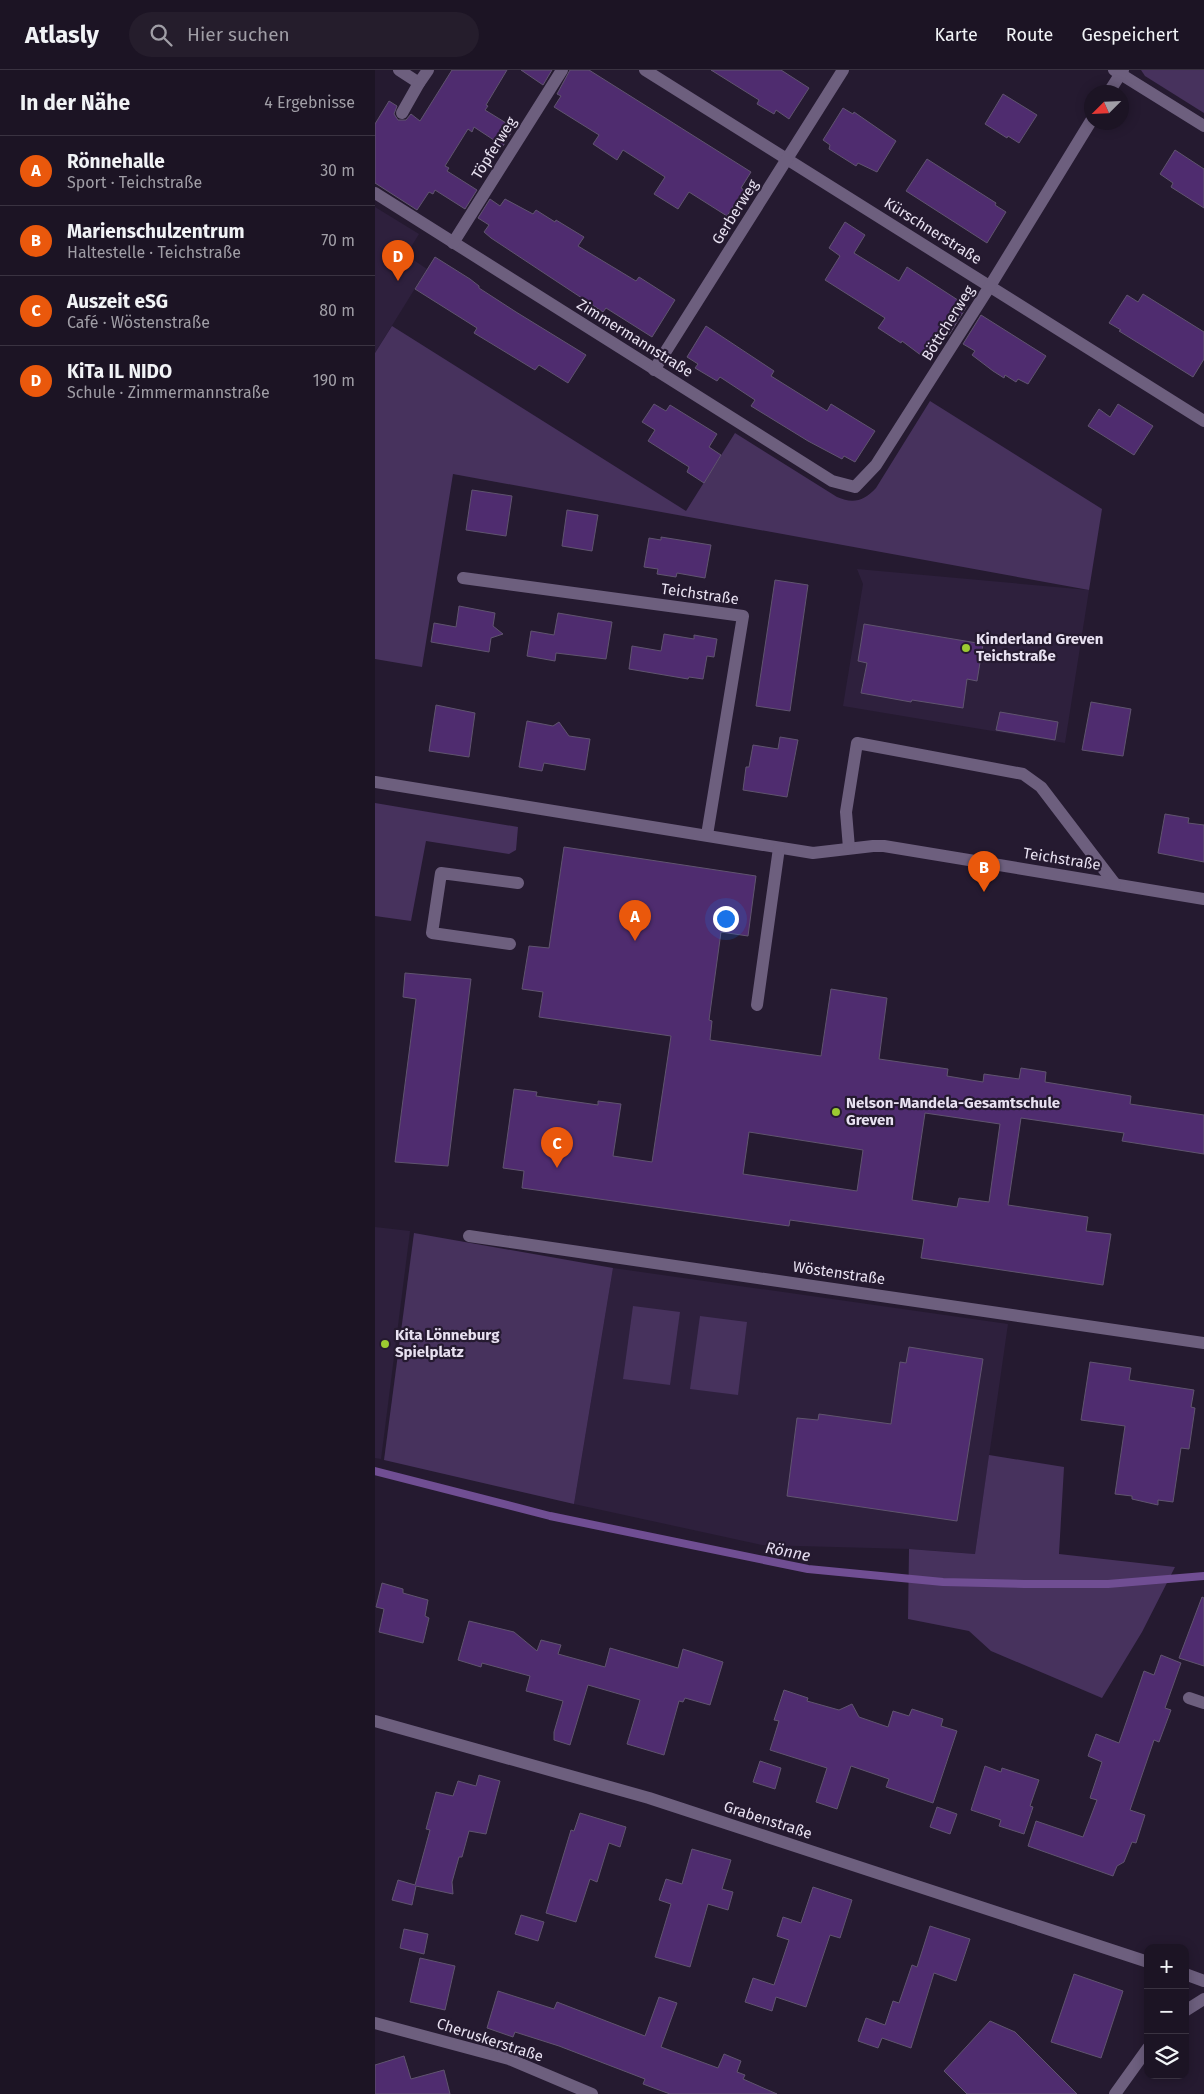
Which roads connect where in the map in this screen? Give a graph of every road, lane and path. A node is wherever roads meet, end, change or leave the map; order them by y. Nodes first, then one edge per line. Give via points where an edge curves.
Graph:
1 (399, 70) edge
2 (428, 70) edge
3 (562, 70) edge
4 (645, 70) edge
5 (843, 70) edge
6 (1119, 71) edge
7 (419, 83) junction
8 (1112, 85) edge
9 (402, 113) dead end
10 (1204, 126) edge
11 (1085, 130) edge
12 (787, 160) junction
13 (375, 193) edge
14 (453, 243) junction
15 (990, 286) junction
16 (654, 370) junction
17 (1204, 420) edge
18 (877, 465) joint
19 (463, 578) dead end
20 (375, 782) edge
21 (707, 834) junction
22 (779, 848) junction
23 (849, 848) junction
24 (518, 883) dead end
25 (1115, 884) junction
26 (1204, 900) edge
27 (510, 944) dead end
28 (757, 1005) dead end
29 (469, 1236) dead end
30 (1204, 1343) edge
31 (1189, 1698) dead end
32 (1204, 1702) edge
33 (375, 1720) edge
34 (1144, 1961) edge
35 (1189, 1975) edge
36 (1204, 1981) edge
37 (1204, 1999) edge
38 (1189, 2008) edge
39 (375, 2023) edge
40 (1144, 2054) edge
41 (592, 2094) edge
42 (1115, 2094) edge

1 - 7 street
2 - 7 street
3 - 14 street, Töpferweg
4 - 12 street, Kürschnerstraße
5 - 12 street, Gerberweg
6 - 8 street
6 - 10 street
7 - 9 street
11 - 15 street, Böttcherweg
12 - 15 street, Kürschnerstraße
12 - 16 street, Gerberweg
13 - 14 street, Zimmermannstraße
14 - 16 street, Zimmermannstraße
15 - 17 street, Kürschnerstraße
15 - 18 street, Böttcherweg
16 - 18 street, Zimmermannstraße via 832,481 855,487
19 - 21 street, Teichstraße via 743,616
20 - 21 street, Teichstraße
21 - 22 street, Teichstraße
22 - 23 street, Teichstraße via 813,853
22 - 28 street
23 - 25 street, Teichstraße via 884,846
23 - 25 street via 846,812 857,744 1023,774 1041,787
24 - 27 street via 441,873 432,933
25 - 26 street, Teichstraße
29 - 30 street, Wöstenstraße
31 - 32 street
33 - 34 street, Grabenstraße via 649,1798
35 - 36 street
37 - 38 street
39 - 41 street, Cheruskerstraße via 509,2059
40 - 42 street

